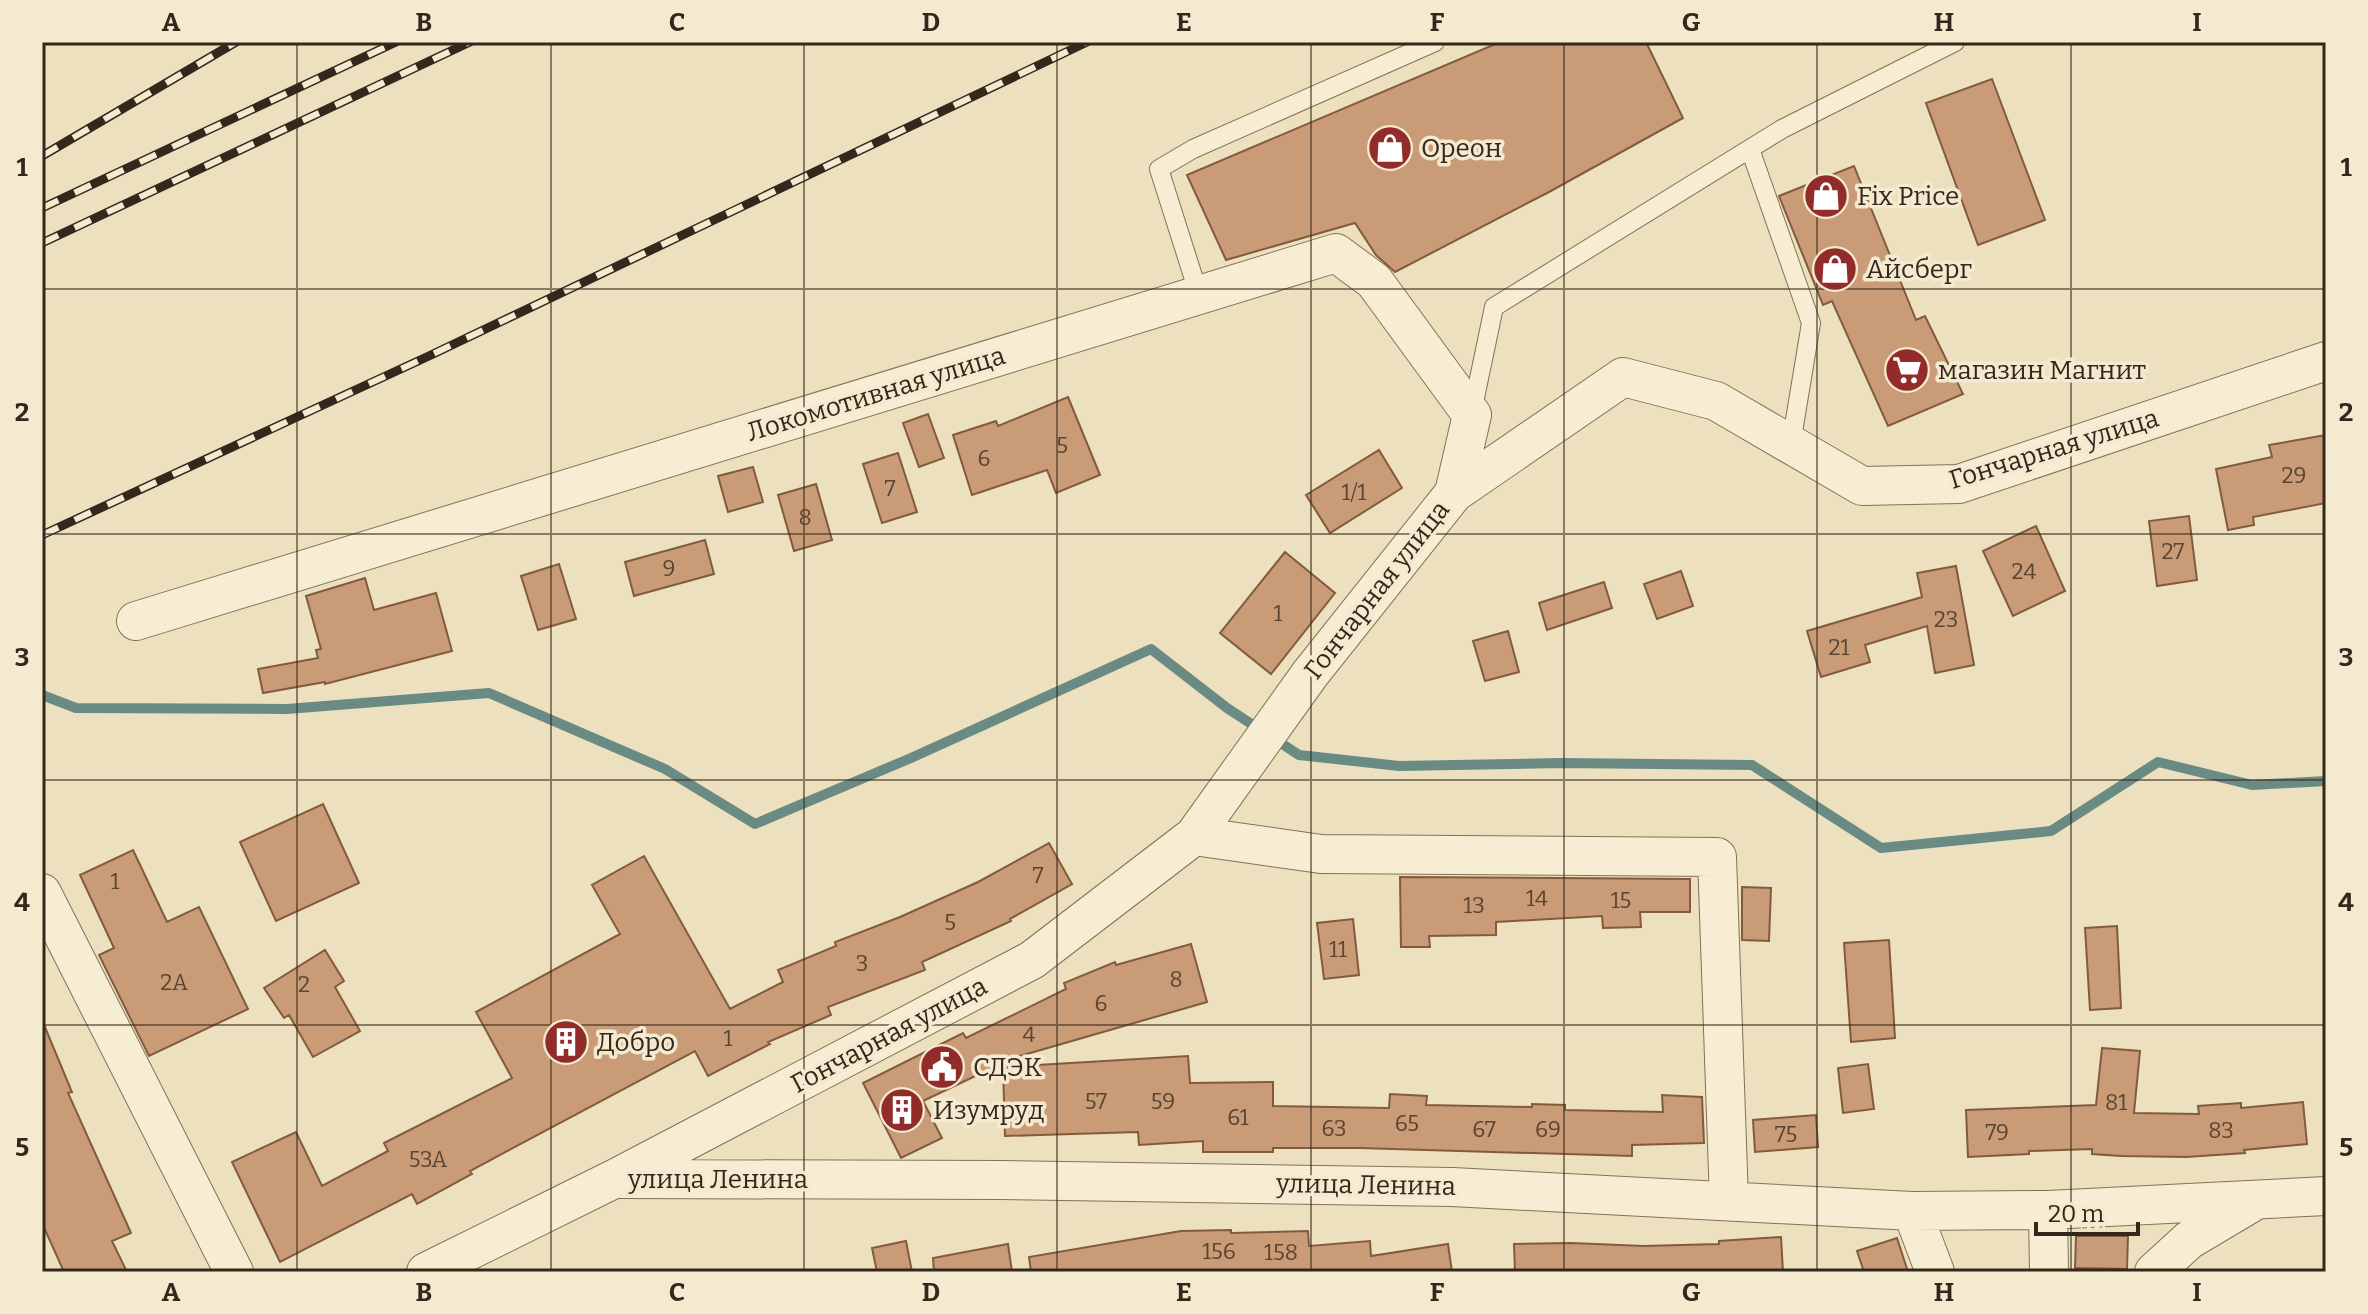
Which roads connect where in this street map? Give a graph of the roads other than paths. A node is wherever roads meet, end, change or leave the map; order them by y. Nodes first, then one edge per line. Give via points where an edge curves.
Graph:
1 (1435, 42) edge
2 (1955, 42) edge
3 (1750, 149) junction
4 (1199, 295) junction
5 (2326, 361) edge
6 (1472, 415) junction
7 (1791, 444) junction
8 (1454, 493) junction
9 (136, 621) dead end
10 (1194, 836) junction
11 (42, 893) edge
12 (614, 1179) junction
13 (2326, 1196) edge
14 (1729, 1201) junction
15 (2255, 1201) junction
16 (2048, 1210) junction
17 (1912, 1211) junction
18 (234, 1272) edge
19 (426, 1272) edge
20 (1935, 1272) edge
21 (2049, 1272) edge
22 (2154, 1272) edge

1 - 4 lane via 1159,169
2 - 3 lane
3 - 6 lane via 1494,307
3 - 7 lane via 1811,323
4 - 6 street, Локомотивная улица via 1336,253 1374,281
4 - 9 street, Локомотивная улица
5 - 7 street, Гончарная улица via 1959,484 1862,486
6 - 8 street
7 - 8 street, Гончарная улица via 1716,401 1623,377
8 - 10 street, Гончарная улица via 1310,674
10 - 12 street, Гончарная улица via 1032,960
10 - 14 street via 1321,854 1717,857
11 - 18 street
12 - 14 street, улица Ленина via 1452,1187
12 - 19 street, улица Ленина
13 - 15 street, улица Ленина
14 - 17 street, улица Ленина
15 - 16 street, улица Ленина
15 - 22 street via 2189,1240
16 - 17 street, улица Ленина
16 - 21 street
17 - 20 street

